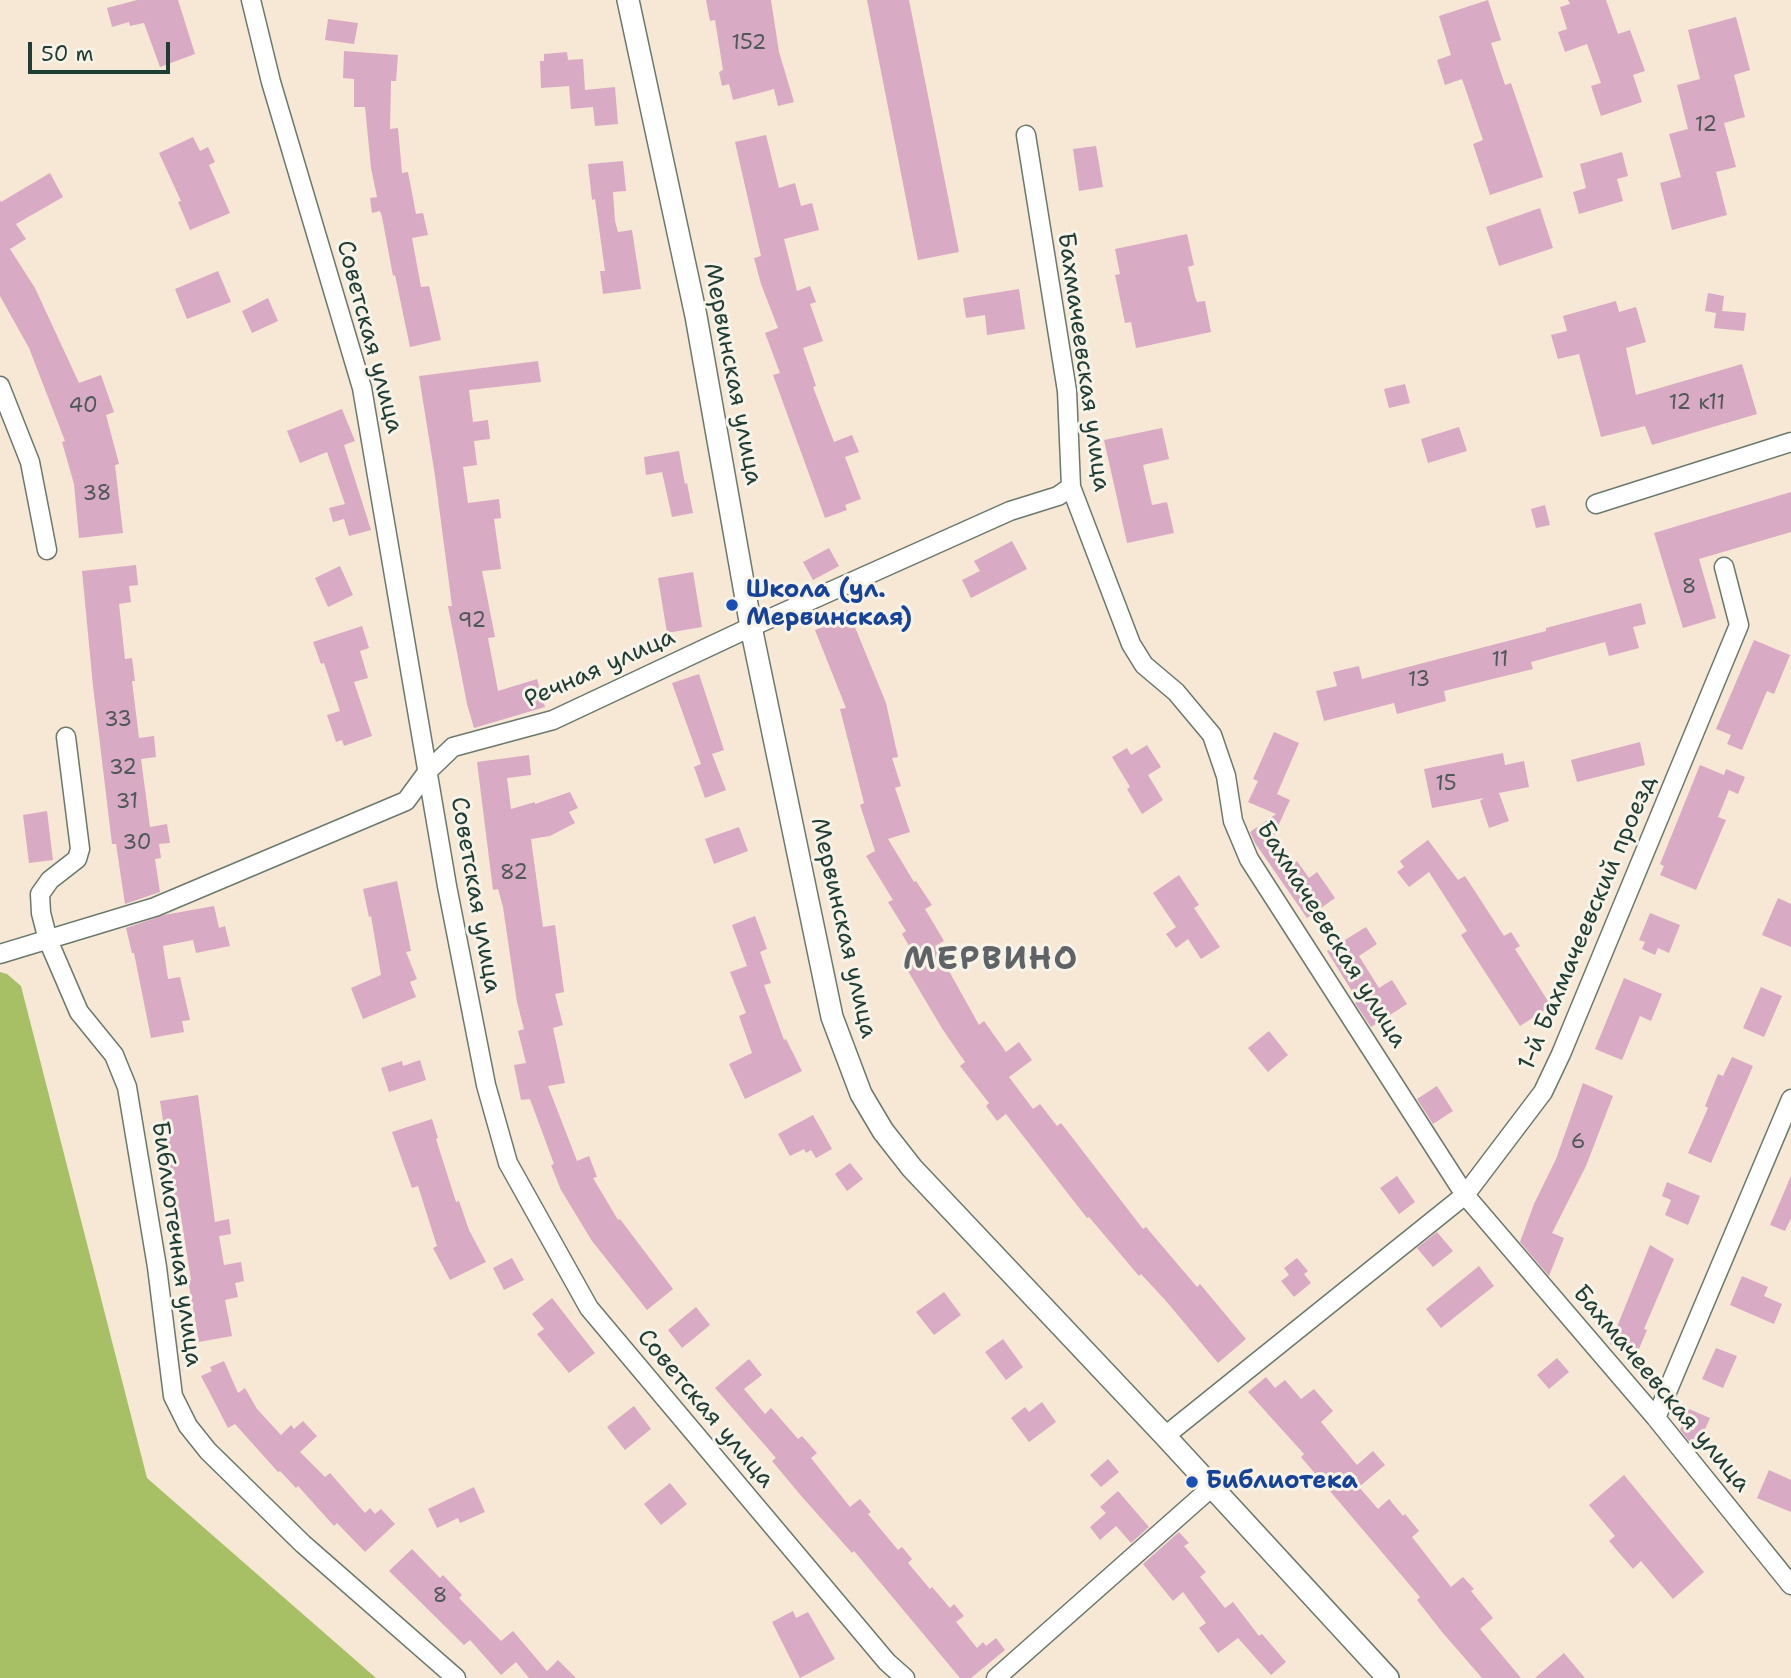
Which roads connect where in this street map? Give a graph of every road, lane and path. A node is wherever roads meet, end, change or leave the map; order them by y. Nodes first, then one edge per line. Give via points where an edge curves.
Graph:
1 (251, 0) edge
2 (628, 0) edge
3 (1026, 135) dead end
4 (0, 386) edge
5 (1791, 442) edge
6 (1071, 487) junction
7 (1596, 504) dead end
8 (47, 550) dead end
9 (1724, 567) dead end
10 (751, 627) junction
11 (66, 737) dead end
12 (428, 771) junction
13 (48, 940) junction
14 (0, 954) edge
15 (1791, 1099) edge
16 (1465, 1195) junction
17 (1656, 1418) junction
18 (1165, 1436) junction
19 (1212, 1487) junction
20 (1791, 1585) edge
21 (456, 1678) edge
22 (905, 1678) edge
23 (996, 1678) edge
24 (1388, 1678) edge

1 - 12 street, Советская улица via 362,388
2 - 10 street, Мервинская улица via 696,316
3 - 6 street, Бахмачеевская улица via 1067,391
4 - 8 street via 30,462
5 - 7 street
6 - 10 street, Речная улица
6 - 16 street, Бахмачеевская улица via 1131,644 1144,665 1176,692 1212,735 1226,776 1233,821 1250,859
9 - 16 street, 1-й Бахмачеевский проезд via 1740,625 1543,1092
10 - 12 street, Речная улица via 553,720 453,747
10 - 18 street, Мервинская улица via 832,1017 861,1094 912,1168
11 - 13 street, Библиотечная улица via 80,849 78,859 50,880 40,894
12 - 13 street, Речная улица via 405,801 155,907
12 - 22 street, Советская улица via 486,1085 508,1163 589,1308
13 - 14 street, Речная улица
13 - 21 street, Библиотечная улица via 79,1013 114,1055 127,1087 173,1396 188,1426 303,1544
15 - 17 street
16 - 17 street, Бахмачеевская улица
16 - 18 street, 1-й Бахмачеевский проезд
17 - 20 street, Бахмачеевская улица
18 - 19 street, Мервинская улица
19 - 23 street
19 - 24 street, Мервинская улица

